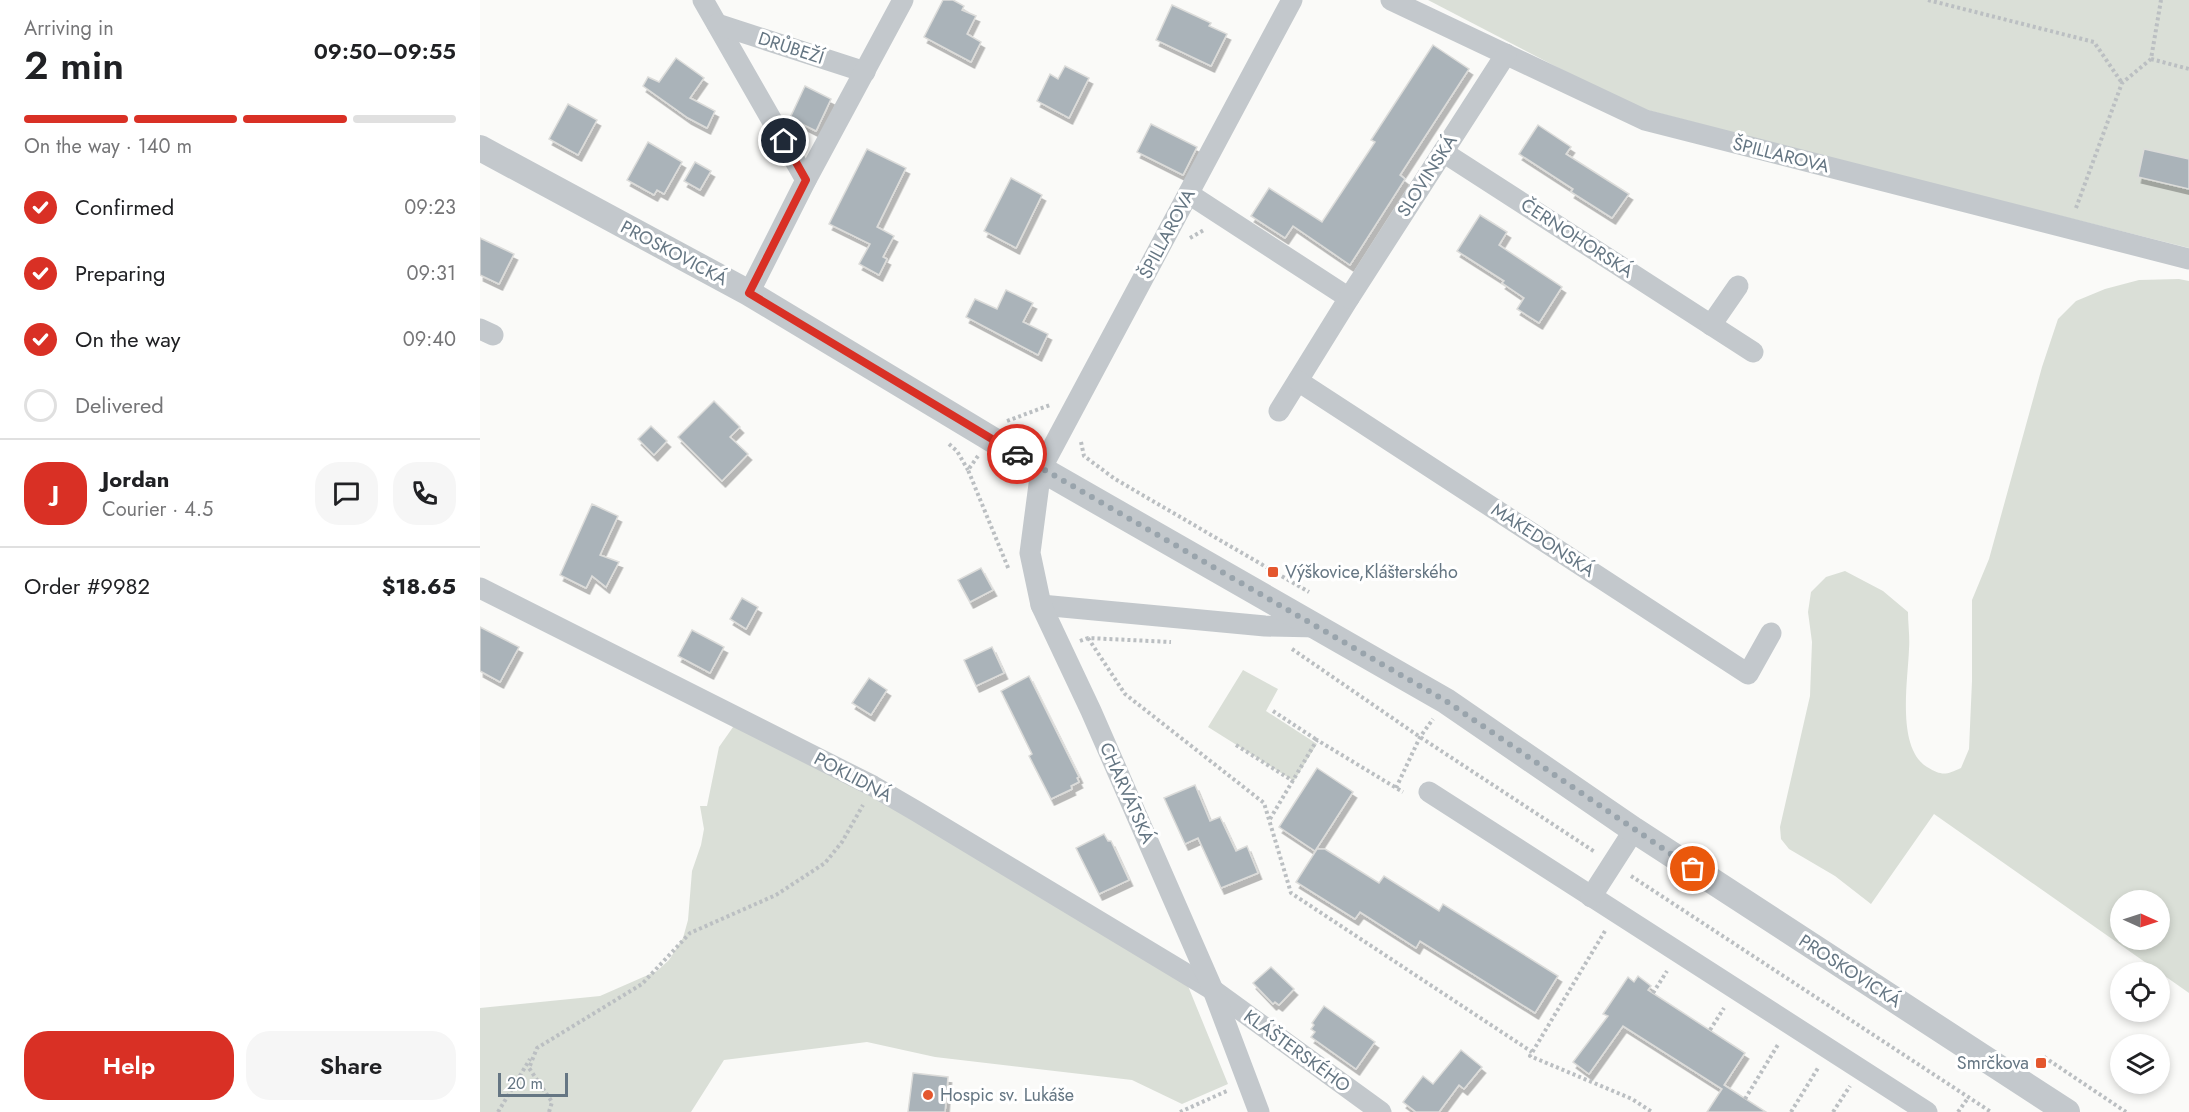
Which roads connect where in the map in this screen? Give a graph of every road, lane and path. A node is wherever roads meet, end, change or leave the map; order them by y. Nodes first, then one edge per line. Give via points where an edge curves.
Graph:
1 (703, 0) edge
2 (903, 0) edge
3 (1292, 0) edge
4 (1391, 0) edge
5 (1928, 0) edge
6 (2161, 0) edge
7 (717, 24) junction
8 (1506, 54) junction
9 (2151, 59) junction
10 (2189, 69) edge
11 (865, 72) junction
12 (2122, 83) junction
13 (480, 148) edge
14 (1443, 152) junction
15 (806, 180) junction
16 (1189, 194) junction
17 (2068, 228) junction
18 (2189, 259) edge
19 (1738, 286) dead end
20 (749, 293) junction
21 (1349, 298) junction
22 (1711, 325) junction
23 (1754, 352) dead end
24 (1298, 381) junction
25 (1077, 402) junction
26 (1279, 411) dead end
27 (988, 437) junction
28 (1081, 438) dead end
29 (1041, 468) junction
30 (1275, 571) dead end
31 (1013, 581) dead end
32 (480, 588) edge
33 (1041, 605) junction
34 (1318, 627) junction
35 (1771, 633) dead end
36 (1088, 638) junction
37 (1183, 642) dead end
38 (1289, 648) dead end
39 (1060, 650) junction
40 (1273, 711) dead end
41 (1420, 737) junction
42 (1317, 740) junction
43 (1236, 745) dead end
44 (1293, 782) junction
45 (873, 786) junction
46 (1396, 788) junction
47 (1402, 792) dead end
48 (1429, 792) dead end
49 (1270, 820) junction
50 (1634, 830) junction
51 (1612, 863) junction
52 (1591, 897) junction
53 (1611, 922) dead end
54 (1673, 962) dead end
55 (1213, 990) junction
56 (1653, 993) dead end
57 (1729, 999) dead end
58 (1710, 1030) dead end
59 (1784, 1034) dead end
60 (537, 1048) junction
61 (1532, 1052) junction
62 (2044, 1057) dead end
63 (1823, 1060) dead end
64 (1853, 1080) dead end
65 (1229, 1090) dead end
66 (1968, 1098) junction
67 (1745, 1099) dead end
68 (498, 1112) edge
69 (549, 1112) edge
70 (1180, 1112) edge
71 (1259, 1112) edge
72 (1381, 1112) edge
73 (1652, 1112) edge
74 (1791, 1112) edge
75 (1833, 1112) edge
76 (1927, 1112) edge
77 (1958, 1112) edge
78 (1991, 1112) edge
79 (2067, 1112) edge
80 (2126, 1112) edge

1 - 7 street, DRŮBEŽÍ
2 - 11 street
3 - 16 street, ŠPILLAROVA
4 - 8 street, ŠPILLAROVA
5 - 12 path via 2094,42
6 - 9 path
7 - 11 street, DRŮBEŽÍ
7 - 15 street, DRŮBEŽÍ
8 - 14 street, SLOVINSKÁ
8 - 17 street, ŠPILLAROVA via 1645,120
9 - 10 path
9 - 12 path
11 - 15 street
12 - 17 path
13 - 20 street, PROSKOVICKÁ
14 - 21 street, SLOVINSKÁ
14 - 22 street, ČERNOHORSKÁ
15 - 20 street
16 - 21 street
16 - 25 street, ŠPILLAROVA
17 - 18 street, ŠPILLAROVA
19 - 22 street
20 - 27 street, PROSKOVICKÁ
21 - 24 street, SLOVINSKÁ
22 - 23 street, ČERNOHORSKÁ
24 - 26 street, SLOVINSKÁ
24 - 35 street, MAKEDONSKÁ via 1748,674
25 - 27 path via 1072,398 1005,422
25 - 29 street, ŠPILLAROVA
27 - 29 street, PROSKOVICKÁ
27 - 31 path via 968,470
28 - 30 path via 1084,456 1114,479
29 - 33 street, CHARVÁTSKÁ via 1030,553
29 - 34 street, PROSKOVICKÁ
32 - 45 street, POKLIDNÁ
33 - 34 street via 1265,626
33 - 39 street, CHARVÁTSKÁ
34 - 50 street, PROSKOVICKÁ via 1446,701
36 - 37 path
36 - 39 path
36 - 49 path via 1125,694 1264,803
38 - 41 path
39 - 55 street, CHARVÁTSKÁ
40 - 42 path
41 - 46 path
41 - 51 path
42 - 44 path
42 - 46 path
43 - 44 path
44 - 49 path
45 - 55 street, POKLIDNÁ
45 - 60 path via 842,842 825,863 776,895 690,933 642,984
46 - 47 path
48 - 52 street
49 - 61 path via 1291,893
50 - 51 street
50 - 79 street, PROSKOVICKÁ
51 - 52 street
51 - 66 path
52 - 76 street
53 - 61 path
54 - 56 path
55 - 71 street, CHARVÁTSKÁ
55 - 72 street, KLÁŠTERSKÉHO
57 - 58 path
59 - 67 path
60 - 68 path
60 - 69 path via 529,1068 552,1102
61 - 73 path via 1530,1056 1632,1099
62 - 80 path
63 - 74 path
64 - 75 path
65 - 70 path
66 - 77 path
66 - 78 path

